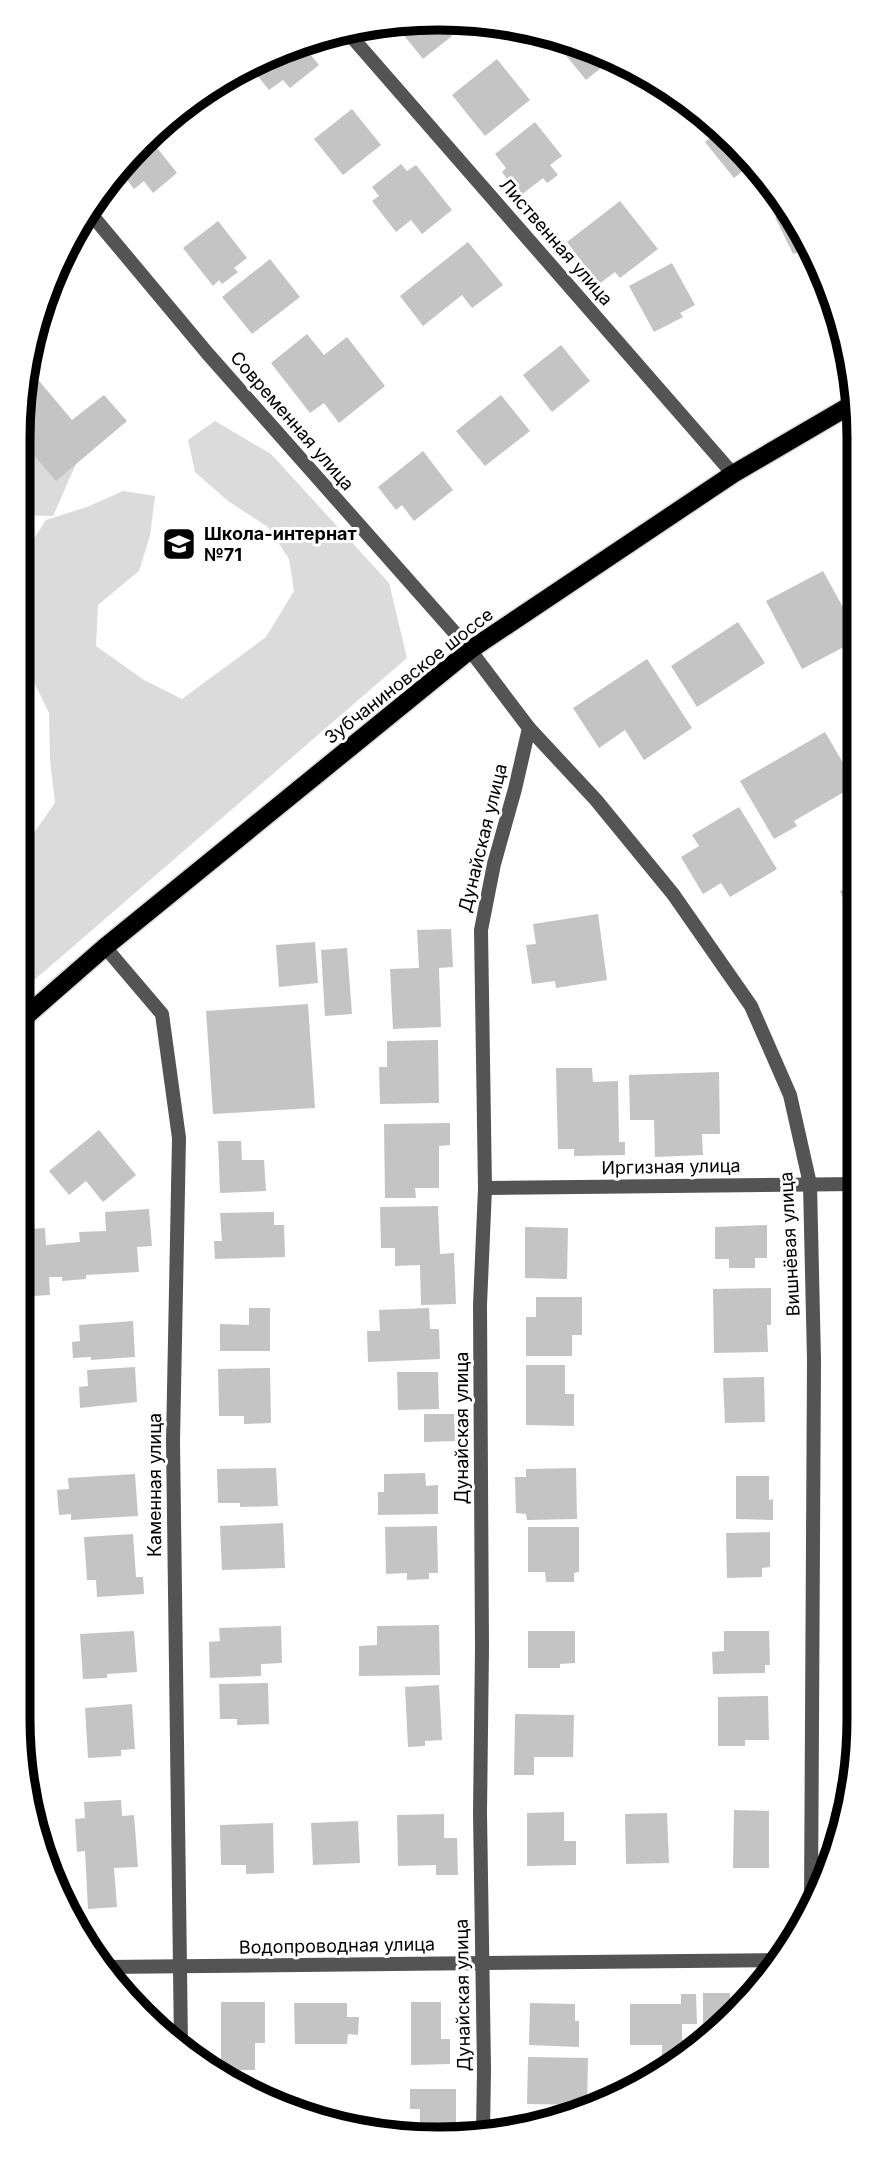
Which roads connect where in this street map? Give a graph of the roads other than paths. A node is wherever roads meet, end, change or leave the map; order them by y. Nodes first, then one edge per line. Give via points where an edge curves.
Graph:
1 (354, 39) edge
2 (95, 218) edge
3 (846, 408) edge
4 (733, 474) junction
5 (470, 650) junction
6 (529, 729) junction
7 (105, 947) junction
8 (30, 1013) edge
9 (810, 1184) junction
10 (847, 1184) edge
11 (485, 1188) junction
12 (811, 1886) edge
13 (768, 1960) edge
14 (481, 1964) junction
15 (114, 1967) edge
16 (181, 1967) junction
17 (181, 2036) edge
18 (483, 2125) edge

1 - 4 street, Лиственная улица
2 - 5 street, Современная улица via 208,355
3 - 4 main road, Зубчаниновское шоссе
4 - 5 main road, Зубчаниновское шоссе
5 - 6 street, Вишнёвая улица
5 - 7 main road, Зубчаниновское шоссе
6 - 9 street, Вишнёвая улица via 596,800 673,894 751,1006 790,1094
6 - 11 street, Дунайская улица via 481,930
7 - 8 main road, Зубчаниновское шоссе
7 - 16 street, Каменная улица via 163,1014 179,1138 173,1441
9 - 10 street, Иргизная улица
9 - 11 street, Иргизная улица
9 - 12 street, Вишнёвая улица via 814,1360
11 - 14 street, Дунайская улица via 480,1305
13 - 14 street, Водопроводная улица
14 - 16 street, Водопроводная улица
14 - 18 street, Дунайская улица
15 - 16 street, Водопроводная улица
16 - 17 street, Каменная улица

